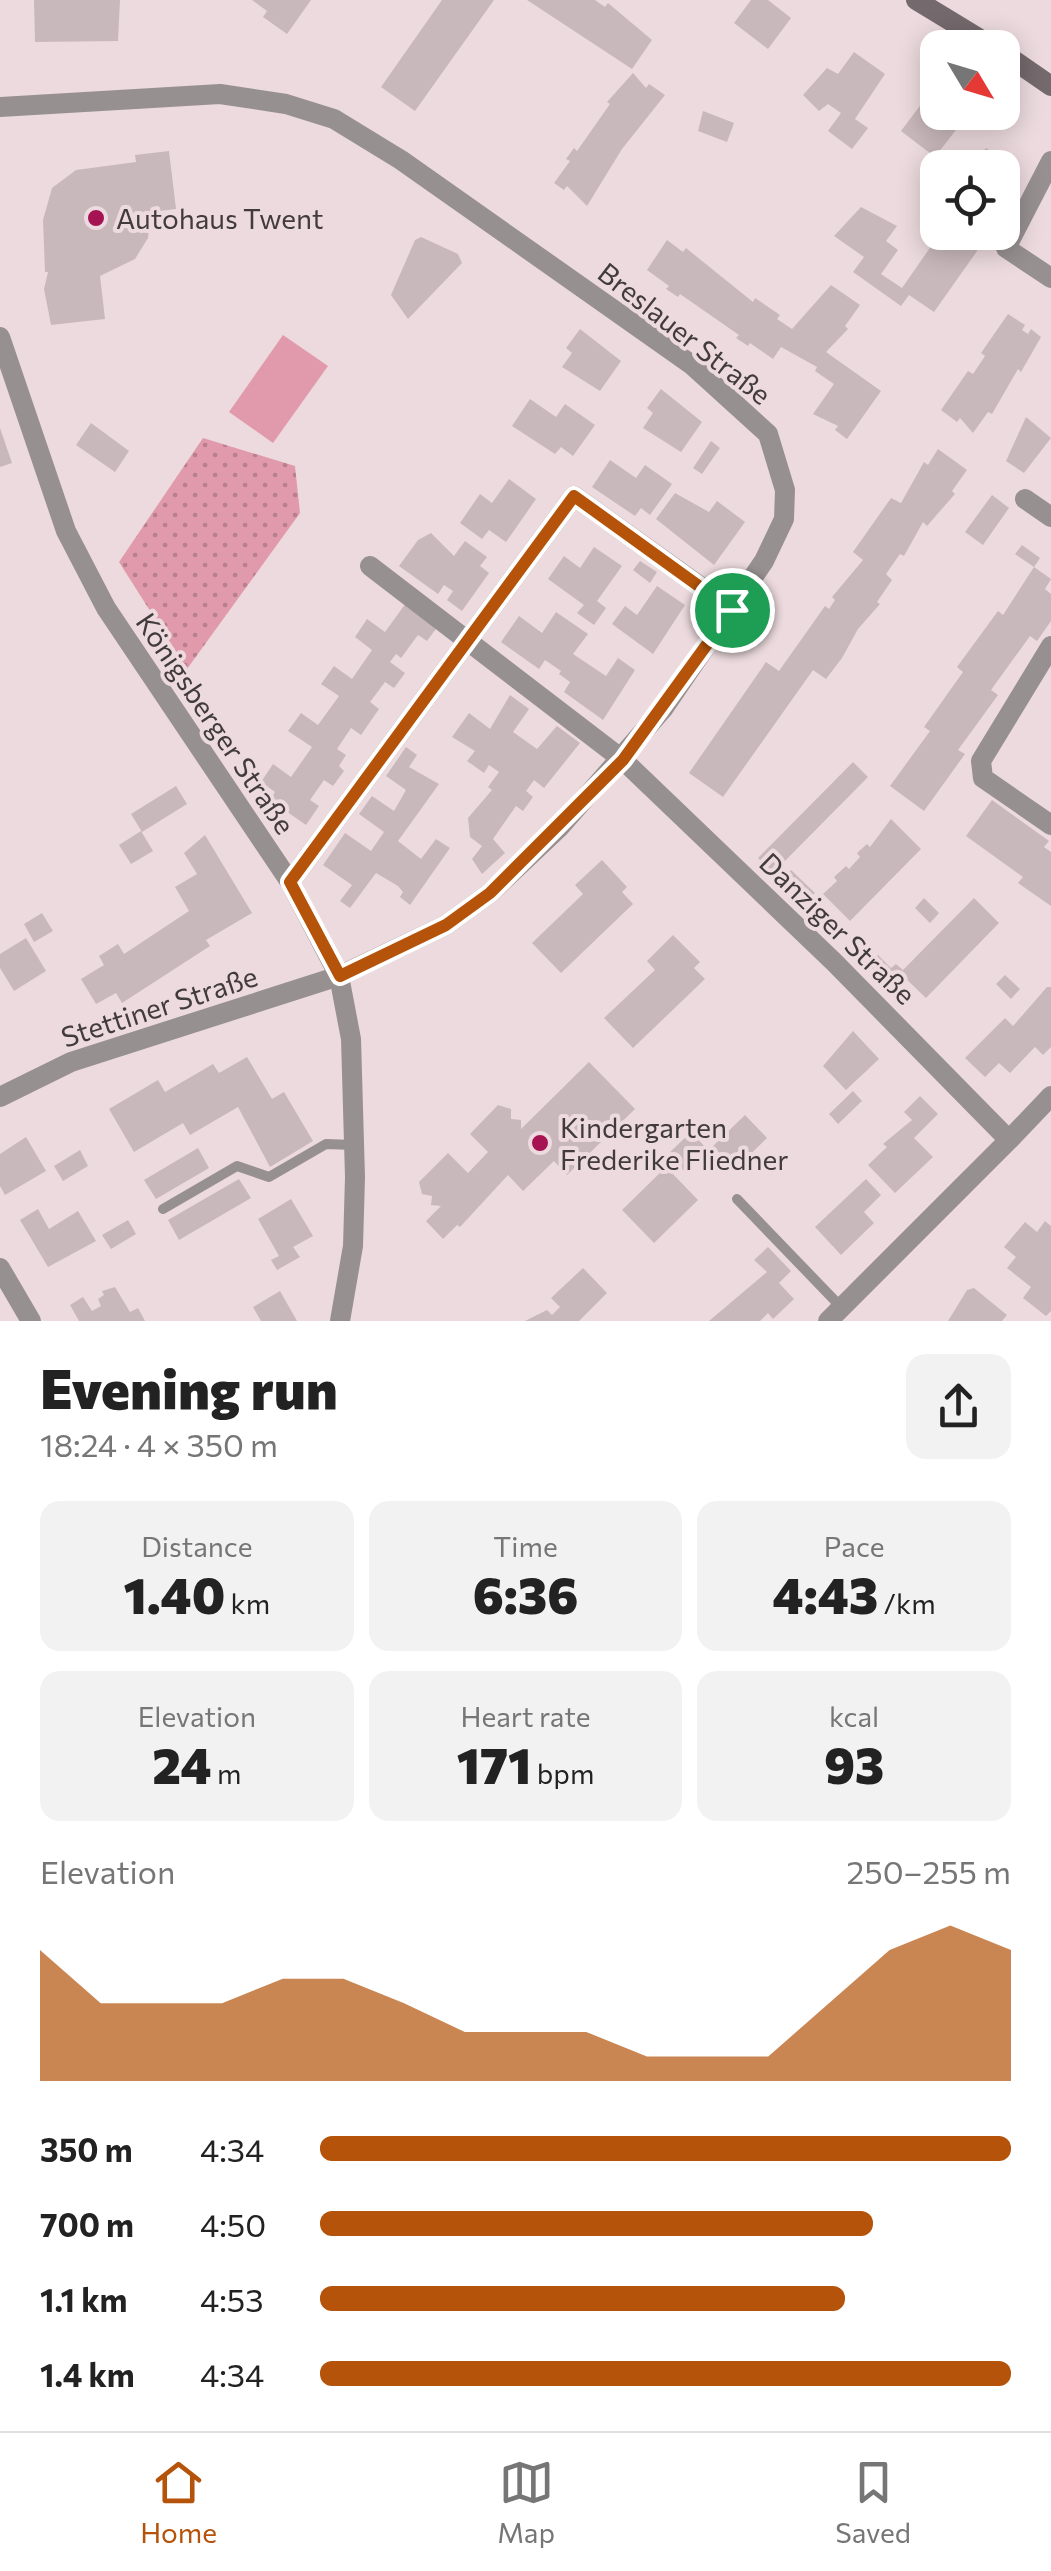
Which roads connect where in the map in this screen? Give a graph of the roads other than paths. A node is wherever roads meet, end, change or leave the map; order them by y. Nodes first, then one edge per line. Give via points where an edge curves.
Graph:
1 (916, 0) edge
2 (965, 30) edge
3 (1020, 64) edge
4 (1051, 86) edge
5 (0, 107) edge
6 (1051, 161) edge
7 (1051, 278) edge
8 (0, 337) edge
9 (1025, 499) dead end
10 (1051, 517) edge
11 (370, 566) dead end
12 (732, 610) junction
13 (468, 642) junction
14 (1051, 646) edge
15 (623, 760) junction
16 (1051, 825) edge
17 (290, 882) junction
18 (340, 976) junction
19 (1051, 1096) edge
20 (0, 1097) edge
21 (1008, 1140) junction
22 (354, 1146) junction
23 (737, 1199) dead end
24 (163, 1209) dead end
25 (0, 1268) edge
26 (834, 1314) edge
27 (31, 1321) edge
28 (340, 1321) edge

1 - 2 main road
3 - 4 main road
5 - 12 street, Breslauer Straße via 220,94 334,120 401,160 692,365 768,434 786,490 784,519
6 - 7 street via 1006,248
8 - 17 street, Königsberger Straße via 66,531 106,608
9 - 10 street
11 - 13 street, Danziger Straße
12 - 13 street via 574,496
12 - 15 street, Breslauer Straße
13 - 15 street, Danziger Straße
13 - 17 street
14 - 16 street via 981,760 983,778
15 - 18 street, Breslauer Straße via 490,893 446,925
15 - 21 street, Danziger Straße
17 - 18 street, Königsberger Straße
18 - 20 street, Stettiner Straße via 71,1062
18 - 22 street, Königsberger Straße
19 - 21 street
21 - 26 street
22 - 24 lane via 326,1144 270,1177 237,1166
22 - 28 street, Königsberger Straße via 354,1246
23 - 26 lane
25 - 27 street

